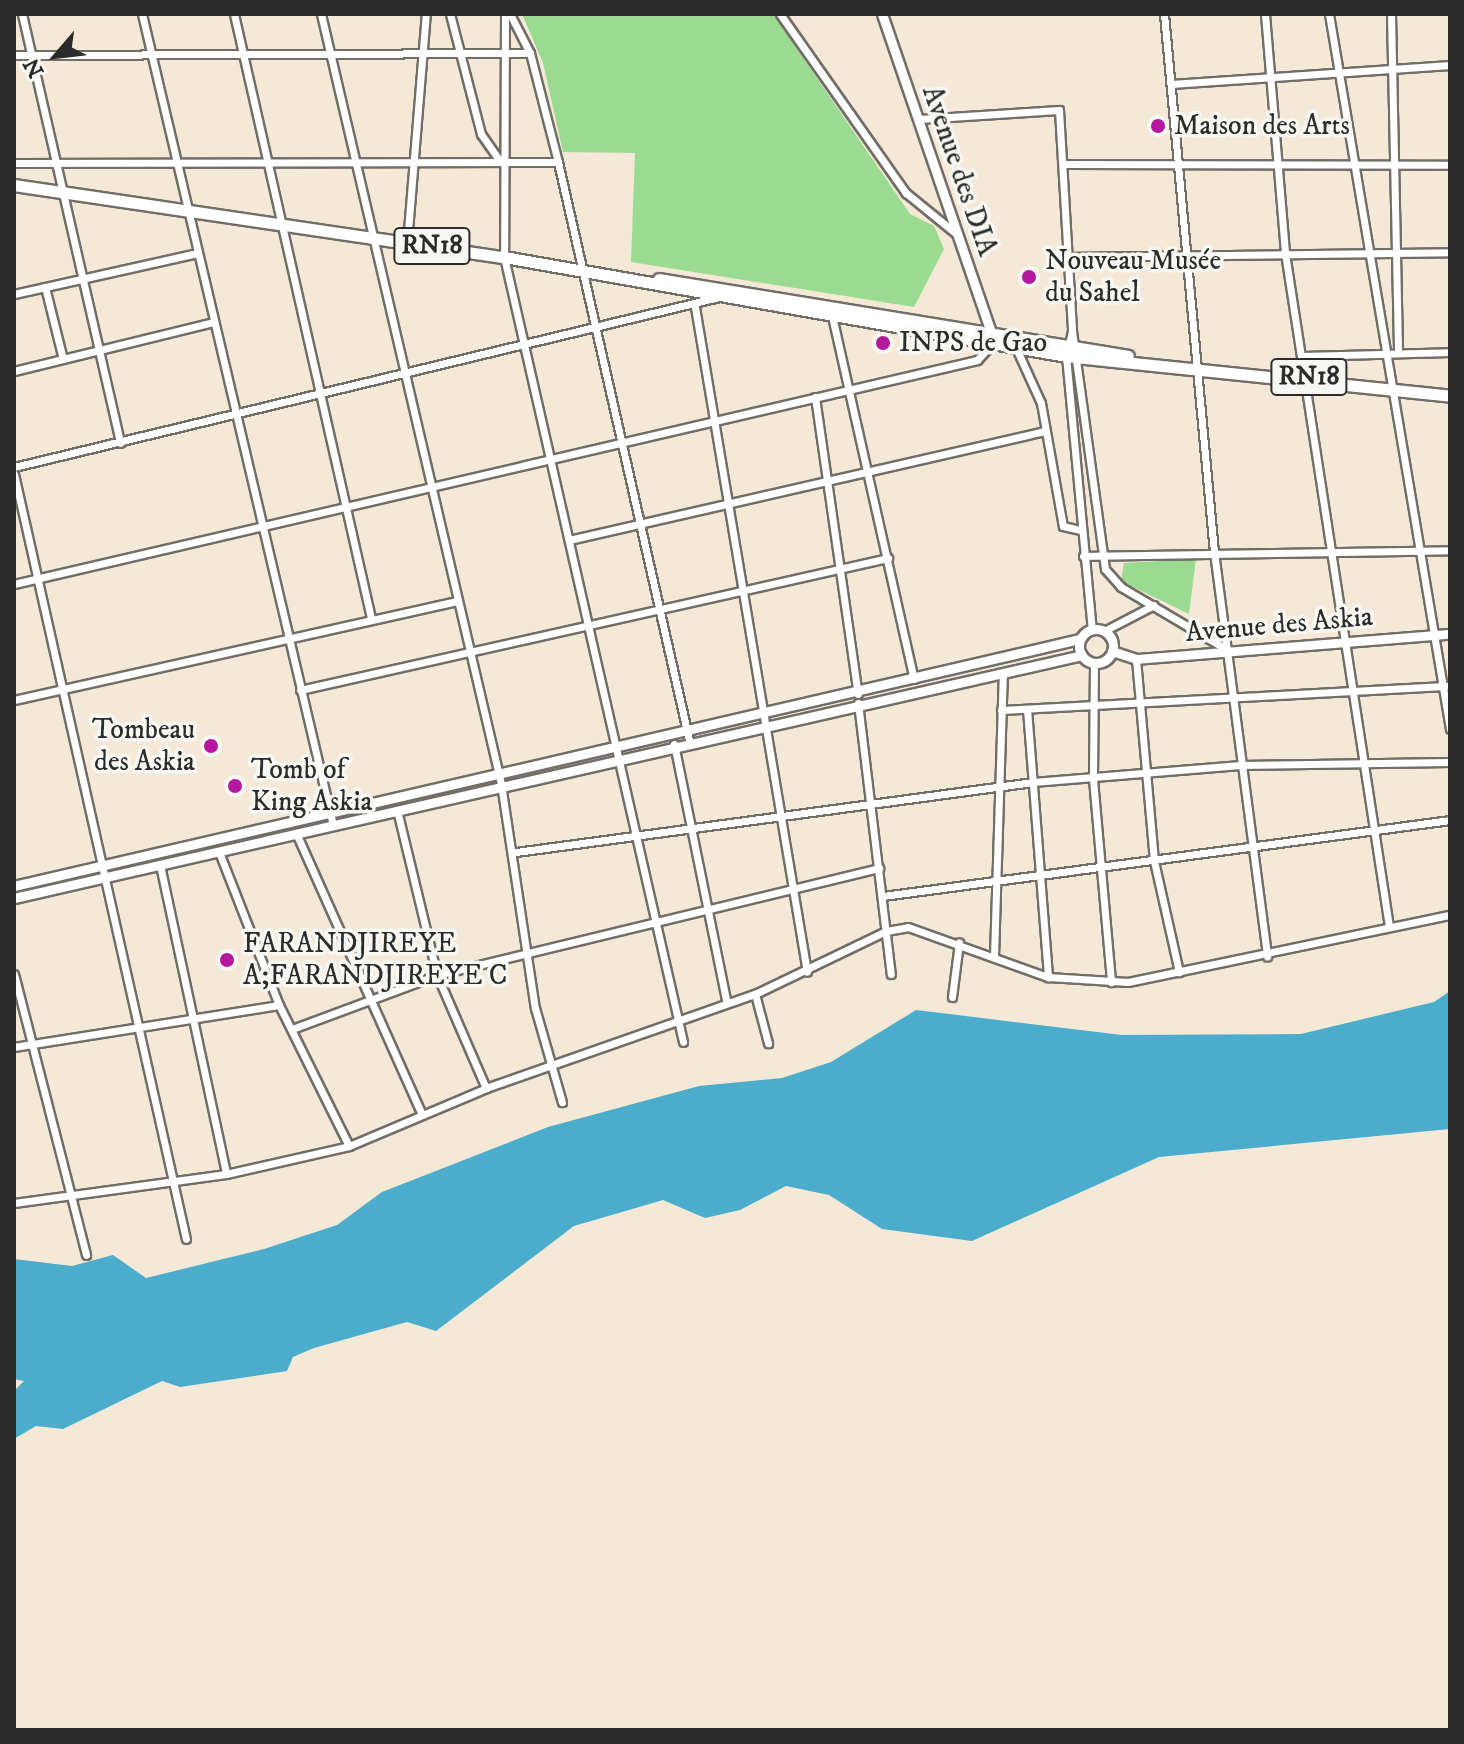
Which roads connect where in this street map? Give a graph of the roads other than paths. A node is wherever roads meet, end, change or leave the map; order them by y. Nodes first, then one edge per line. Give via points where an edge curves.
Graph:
1 (22, 14) edge
2 (142, 14) edge
3 (234, 14) edge
4 (321, 14) edge
5 (426, 14) edge
6 (450, 14) edge
7 (507, 14) edge
8 (780, 14) edge
9 (882, 14) edge
10 (1164, 14) edge
11 (1265, 14) edge
12 (1329, 14) edge
13 (1391, 14) edge
14 (150, 53) junction
15 (530, 53) junction
16 (243, 54) junction
17 (330, 54) junction
18 (14, 55) edge
19 (33, 55) junction
20 (421, 55) junction
21 (461, 55) junction
22 (501, 57) junction
23 (1450, 65) edge
24 (1391, 70) junction
25 (1339, 73) junction
26 (1273, 77) junction
27 (1171, 84) junction
28 (919, 119) junction
29 (175, 160) junction
30 (355, 160) junction
31 (414, 161) junction
32 (500, 161) junction
33 (1275, 161) junction
34 (265, 162) junction
35 (558, 162) junction
36 (14, 163) edge
37 (55, 163) junction
38 (1064, 164) junction
39 (1177, 164) junction
40 (1354, 164) junction
41 (1392, 164) junction
42 (1450, 165) edge
43 (14, 185) edge
44 (61, 193) junction
45 (188, 211) junction
46 (280, 225) junction
47 (954, 232) junction
48 (373, 237) junction
49 (407, 243) junction
50 (1368, 248) junction
51 (1392, 251) junction
52 (1450, 252) edge
53 (197, 253) junction
54 (1285, 253) junction
55 (1186, 254) junction
56 (504, 257) junction
57 (1068, 257) junction
58 (579, 271) junction
59 (81, 278) junction
60 (45, 287) junction
61 (14, 294) edge
62 (720, 296) junction
63 (695, 307) junction
64 (832, 316) junction
65 (214, 322) junction
66 (595, 333) junction
67 (993, 337) junction
68 (1016, 348) junction
69 (525, 349) junction
70 (1071, 351) junction
71 (1384, 351) junction
72 (1398, 351) junction
73 (98, 352) junction
74 (1450, 352) edge
75 (1302, 356) junction
76 (63, 359) junction
77 (1198, 367) junction
78 (14, 371) edge
79 (1305, 377) junction
80 (402, 378) junction
81 (1391, 388) junction
82 (849, 389) junction
83 (1450, 396) edge
84 (316, 397) junction
85 (815, 397) junction
86 (236, 416) junction
87 (714, 420) junction
88 (1044, 431) junction
89 (620, 442) junction
90 (120, 443) junction
91 (550, 459) junction
92 (14, 467) edge
93 (868, 471) junction
94 (14, 474) edge
95 (830, 477) junction
96 (429, 487) junction
97 (728, 503) junction
98 (343, 505) junction
99 (639, 524) junction
100 (261, 525) junction
101 (1081, 530) junction
102 (569, 540) junction
103 (1332, 549) junction
104 (1421, 550) junction
105 (1450, 550) edge
106 (1214, 552) junction
107 (1083, 556) junction
108 (1099, 557) junction
109 (888, 558) junction
110 (842, 569) junction
111 (39, 578) junction
112 (14, 584) edge
113 (742, 588) junction
114 (457, 601) junction
115 (1154, 605) junction
116 (658, 608) junction
117 (371, 618) junction
118 (588, 624) junction
119 (1092, 629) junction
120 (1104, 631) junction
121 (1450, 634) edge
122 (1434, 635) junction
123 (286, 637) junction
124 (1080, 639) junction
125 (1344, 641) junction
126 (1226, 649) junction
127 (468, 651) junction
128 (1112, 651) junction
129 (1082, 655) junction
130 (1136, 659) junction
131 (1094, 663) junction
132 (1003, 673) junction
133 (915, 681) junction
134 (65, 687) junction
135 (1445, 687) edge
136 (300, 690) junction
137 (1351, 691) junction
138 (858, 698) junction
139 (14, 700) edge
140 (1234, 700) junction
141 (1138, 706) junction
142 (1090, 708) junction
143 (1027, 709) junction
144 (1001, 710) junction
145 (766, 720) junction
146 (1450, 729) edge
147 (688, 736) junction
148 (674, 744) junction
149 (621, 752) junction
150 (1450, 762) edge
151 (1365, 764) junction
152 (1240, 765) junction
153 (1144, 773) junction
154 (1093, 779) junction
155 (500, 780) junction
156 (1033, 782) junction
157 (1001, 787) junction
158 (872, 806) junction
159 (397, 810) junction
160 (330, 813) junction
161 (785, 820) junction
162 (1450, 820) edge
163 (333, 825) junction
164 (1376, 828) junction
165 (296, 833) junction
166 (691, 834) junction
167 (637, 840) junction
168 (1250, 847) junction
169 (219, 852) junction
170 (516, 852) junction
171 (1154, 861) junction
172 (160, 865) junction
173 (879, 868) junction
174 (1101, 869) junction
175 (106, 872) junction
176 (1038, 877) junction
177 (998, 882) junction
178 (14, 886) edge
179 (795, 890) junction
180 (883, 896) junction
181 (14, 898) edge
182 (703, 914) junction
183 (1450, 915) edge
184 (657, 920) junction
185 (1389, 926) junction
186 (886, 931) junction
187 (959, 942) junction
188 (994, 956) junction
189 (531, 957) junction
190 (1267, 957) junction
191 (807, 972) junction
192 (1179, 972) junction
193 (14, 974) edge
194 (891, 974) dead end
195 (437, 975) junction
196 (1048, 977) junction
197 (1111, 982) junction
198 (755, 994) junction
199 (952, 997) dead end
200 (726, 1000) junction
201 (279, 1005) junction
202 (370, 1006) junction
203 (682, 1016) junction
204 (196, 1017) junction
205 (142, 1026) junction
206 (292, 1029) junction
207 (683, 1042) dead end
208 (30, 1043) junction
209 (768, 1043) dead end
210 (14, 1047) edge
211 (553, 1065) junction
212 (486, 1088) junction
213 (562, 1102) dead end
214 (421, 1113) junction
215 (349, 1146) junction
216 (226, 1174) junction
217 (172, 1182) junction
218 (72, 1195) junction
219 (14, 1203) edge
220 (186, 1239) dead end
221 (86, 1255) dead end

1 - 19 street
2 - 14 street
3 - 16 street
4 - 17 street
5 - 20 street
6 - 21 street
7 - 15 street
7 - 22 street
8 - 47 street via 906,193
9 - 28 street, Avenue des DIA
10 - 27 street
11 - 26 street
12 - 25 street
13 - 24 street
14 - 16 street
14 - 19 street
14 - 29 street
15 - 22 street
15 - 35 street
16 - 17 street
16 - 34 street
17 - 20 street
17 - 30 street
18 - 19 street
19 - 37 street
20 - 21 street
20 - 31 street
21 - 22 street
21 - 32 street via 481,134
22 - 32 street
23 - 24 street
24 - 25 street
24 - 41 street
25 - 26 street
25 - 40 street
26 - 27 street
26 - 33 street
27 - 39 street
28 - 38 street via 1059,110
28 - 47 street, Avenue des DIA
29 - 34 street
29 - 37 street
29 - 45 street
30 - 31 street
30 - 34 street
30 - 48 street
31 - 32 street
31 - 49 street
32 - 35 street
32 - 56 street
33 - 39 street
33 - 40 street
33 - 54 street
34 - 46 street
35 - 58 street
36 - 37 street
37 - 44 street
38 - 39 street
38 - 57 street
39 - 55 street
40 - 41 street
40 - 50 street
41 - 42 street
41 - 51 street
43 - 44 main road, RN18
44 - 45 main road, RN18
44 - 59 street
45 - 46 main road, RN18
45 - 53 street
46 - 48 main road, RN18
46 - 84 street
47 - 67 street, Avenue des DIA
48 - 49 main road, RN18
48 - 80 street
49 - 56 main road, RN18
50 - 51 street
50 - 54 street
50 - 71 street
51 - 52 street
51 - 72 street
53 - 59 street
53 - 65 street
54 - 55 street
54 - 75 street
55 - 57 street
55 - 77 street
56 - 58 main road, RN18
56 - 69 street
57 - 70 street
58 - 62 main road, RN18
58 - 66 street
58 - 67 main road, RN18
59 - 60 street
59 - 73 street
60 - 61 street
60 - 76 street
62 - 63 street
62 - 64 main road, RN18
63 - 66 street
63 - 87 street
64 - 67 main road, RN18
64 - 82 street
65 - 73 street
65 - 86 street
66 - 69 street
66 - 89 street
67 - 68 main road, RN18
67 - 70 main road, RN18
67 - 82 street via 977,360
68 - 70 main road, RN18
68 - 88 street via 1036,388
69 - 80 street
69 - 91 street
70 - 77 main road, RN18
70 - 101 street
70 - 108 street
71 - 72 street
71 - 75 street
71 - 81 street
72 - 74 street
73 - 76 street
73 - 90 street
75 - 79 street
76 - 78 street
77 - 79 main road, RN18
77 - 106 street
79 - 81 main road, RN18
79 - 103 street
80 - 84 street
80 - 96 street
81 - 83 main road, RN18
81 - 104 street
82 - 85 street
82 - 93 street
84 - 86 street
84 - 98 street
85 - 87 street
85 - 95 street
86 - 90 street
86 - 100 street
87 - 89 street
87 - 97 street
88 - 93 street
88 - 101 street via 1063,526
89 - 91 street
89 - 99 street
90 - 92 street
91 - 96 street
91 - 102 street
93 - 95 street
93 - 109 street
94 - 111 street
95 - 97 street
95 - 110 street
96 - 98 street
96 - 114 street
97 - 99 street
97 - 113 street
98 - 100 street
98 - 117 street
99 - 102 street
99 - 116 street
100 - 111 street
100 - 123 street
101 - 107 street
102 - 118 street
103 - 104 street
103 - 106 street
103 - 125 street
104 - 105 street
104 - 122 street
106 - 108 street
106 - 126 street
107 - 108 street
107 - 119 street
108 - 115 street via 1121,587
109 - 110 street
109 - 133 street
110 - 113 street
110 - 138 street
111 - 112 street
111 - 134 street
113 - 116 street
113 - 145 street
114 - 117 street
114 - 127 street
115 - 120 street
115 - 126 street
116 - 118 street
116 - 147 street
117 - 123 street
118 - 127 street
118 - 149 street
119 - 120 street
119 - 124 street
120 - 128 street
121 - 122 street, Avenue des Askia
122 - 125 street, Avenue des Askia
122 - 135 street
123 - 134 street
123 - 136 street
124 - 129 street
124 - 133 street
125 - 126 street, Avenue des Askia
125 - 137 street
126 - 130 street, Avenue des Askia
126 - 140 street
127 - 136 street
127 - 155 street
128 - 130 street, Avenue des Askia
128 - 131 street
129 - 131 street
129 - 132 street
130 - 141 street
131 - 142 street
132 - 138 street
132 - 144 street
133 - 138 street
134 - 139 street
134 - 175 street
135 - 137 street
135 - 146 street
136 - 160 street
137 - 140 street
137 - 151 street
138 - 145 street
138 - 158 street
140 - 141 street
140 - 152 street
141 - 142 street
141 - 153 street
142 - 143 street
142 - 154 street
143 - 144 street
143 - 156 street
144 - 157 street
145 - 147 street
145 - 161 street
147 - 148 street
147 - 149 street
148 - 149 street
148 - 166 street
149 - 155 street
149 - 167 street
150 - 151 street
151 - 152 street
151 - 164 street
152 - 153 street
152 - 168 street
153 - 154 street
153 - 171 street
154 - 156 street
154 - 174 street
155 - 159 street
155 - 160 street
155 - 170 street
156 - 157 street
156 - 176 street
157 - 158 street
157 - 177 street
158 - 161 street
158 - 173 street
159 - 163 street
159 - 195 street
160 - 163 street
160 - 175 street
161 - 166 street
161 - 179 street
162 - 164 street
163 - 165 street
164 - 168 street
164 - 185 street
165 - 169 street
165 - 202 street
166 - 167 street
166 - 182 street
167 - 170 street
167 - 184 street
168 - 171 street
168 - 190 street
169 - 172 street
169 - 201 street
170 - 189 street
171 - 174 street
171 - 192 street
172 - 175 street
172 - 204 street
173 - 179 street
173 - 180 street
174 - 176 street
174 - 197 street
175 - 178 street
175 - 181 street
175 - 205 street
176 - 177 street
176 - 196 street
177 - 180 street
177 - 188 street
179 - 182 street
179 - 191 street
180 - 186 street
182 - 184 street
182 - 200 street
183 - 185 street
184 - 189 street
184 - 203 street
185 - 190 street
186 - 187 street via 908,927
186 - 191 street
186 - 194 street
187 - 188 street
187 - 199 street
188 - 196 street
189 - 195 street
189 - 211 street via 535,1008
190 - 192 street
191 - 198 street
192 - 197 street
193 - 208 street
195 - 202 street
195 - 212 street
196 - 197 street
198 - 200 street
198 - 209 street
200 - 203 street
201 - 204 street
201 - 206 street
202 - 206 street
202 - 214 street
203 - 207 street
203 - 211 street
204 - 205 street
204 - 216 street
205 - 208 street
205 - 217 street
206 - 215 street
208 - 210 street
208 - 218 street
211 - 212 street
211 - 213 street
212 - 214 street
214 - 215 street
215 - 216 street
216 - 217 street
217 - 218 street
217 - 220 street
218 - 219 street
218 - 221 street

